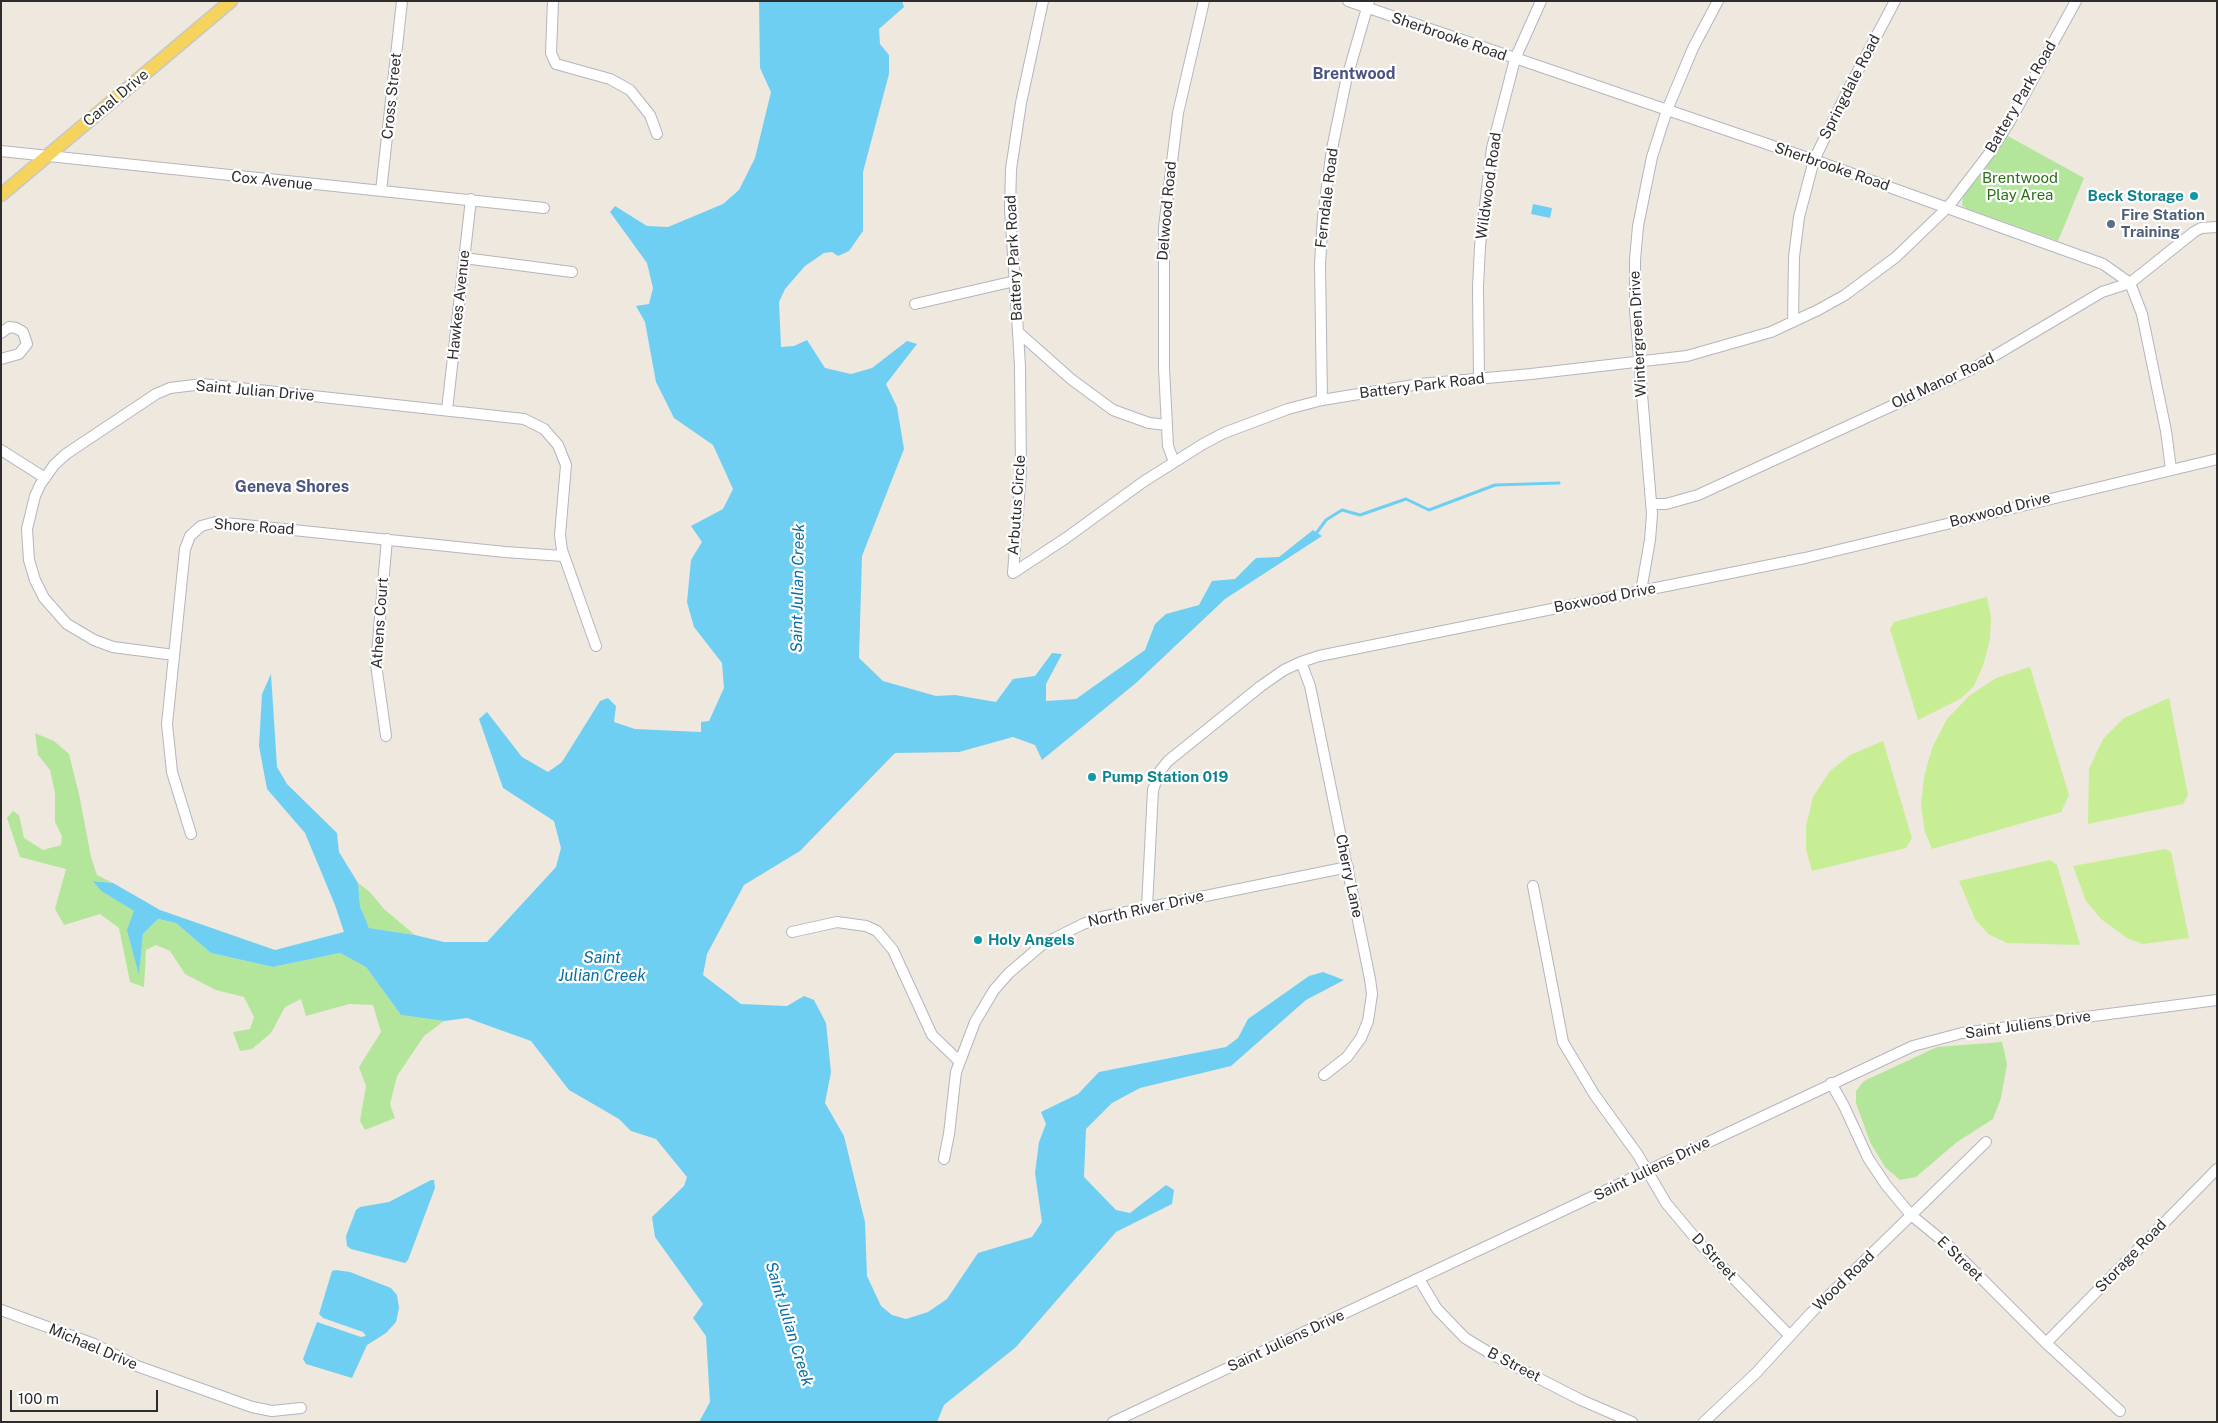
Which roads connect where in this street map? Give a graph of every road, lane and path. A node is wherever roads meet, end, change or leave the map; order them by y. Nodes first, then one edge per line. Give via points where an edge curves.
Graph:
1 (231, 1) edge
2 (402, 1) edge
3 (553, 1) edge
4 (1043, 1) edge
5 (1204, 1) edge
6 (1348, 1) edge
7 (1541, 1) edge
8 (1718, 1) edge
9 (1895, 1) edge
10 (2076, 1) edge
11 (1368, 5) edge
12 (1515, 59) junction
13 (1667, 110) junction
14 (658, 134) dead end
15 (1, 152) edge
16 (45, 157) junction
17 (1814, 160) junction
18 (381, 192) junction
19 (1, 195) edge
20 (471, 199) junction
21 (1948, 207) junction
22 (544, 208) dead end
23 (2217, 227) edge
24 (464, 258) junction
25 (572, 272) dead end
26 (1015, 281) junction
27 (2130, 283) junction
28 (915, 304) dead end
29 (1793, 322) junction
30 (1018, 332) junction
31 (1, 333) edge
32 (1, 359) edge
33 (1638, 363) junction
34 (1479, 379) junction
35 (1322, 400) junction
36 (447, 410) junction
37 (1167, 425) junction
38 (1, 450) edge
39 (2217, 459) edge
40 (1174, 462) junction
41 (2170, 469) junction
42 (45, 478) junction
43 (1651, 504) junction
44 (387, 539) junction
45 (563, 556) junction
46 (1642, 591) junction
47 (596, 646) dead end
48 (174, 655) junction
49 (1302, 662) junction
50 (386, 736) dead end
51 (191, 834) dead end
52 (1348, 867) junction
53 (1533, 886) dead end
54 (1147, 907) junction
55 (792, 932) dead end
56 (2217, 1000) edge
57 (959, 1061) junction
58 (1324, 1075) dead end
59 (1831, 1083) junction
60 (1986, 1142) dead end
61 (944, 1159) dead end
62 (2217, 1169) edge
63 (1646, 1172) junction
64 (1911, 1215) junction
65 (1419, 1279) junction
66 (1, 1310) edge
67 (1790, 1335) junction
68 (2046, 1343) junction
69 (301, 1408) dead end
70 (2120, 1411) dead end
71 (1113, 1422) edge
72 (1632, 1422) edge
73 (1704, 1422) edge

1 - 16 main road, Canal Drive
2 - 18 street, Cross Street
3 - 14 street via 551,54 556,64 610,79 630,90 650,115
4 - 26 street, Battery Park Road via 1021,103 1011,169
5 - 37 street, Delwood Road via 1178,113 1164,227
6 - 11 street, Sherbrooke Road
7 - 12 street, Wildwood Road
8 - 13 street, Wintergreen Drive via 1693,48
9 - 17 street, Springdale Road
10 - 21 street, Battery Park Road via 2005,128
11 - 12 street, Sherbrooke Road
11 - 35 street, Ferndale Road via 1346,81 1322,221
12 - 13 street, Sherbrooke Road
12 - 34 street, Wildwood Road via 1492,148 1484,205 1478,287
13 - 17 street, Sherbrooke Road
13 - 33 street, Wintergreen Drive via 1652,157 1638,226 1635,310
15 - 16 street, Cox Avenue
16 - 18 street, Cox Avenue
16 - 19 main road, Canal Drive
17 - 21 street, Sherbrooke Road
17 - 29 street, Springdale Road via 1799,217 1794,257
18 - 20 street, Cox Avenue
20 - 22 street, Cox Avenue
20 - 24 street, Hawkes Avenue
21 - 27 street, Sherbrooke Road via 2086,257
21 - 29 street, Battery Park Road via 1918,239 1864,282
23 - 27 street, Old Manor Road via 2194,232
24 - 25 street
24 - 36 street, Hawkes Avenue
26 - 28 street
26 - 30 street, Battery Park Road
27 - 41 street via 2142,314 2166,431
27 - 43 street, Old Manor Road via 2102,292 1972,369 1764,465 1698,495 1666,504
29 - 33 street, Battery Park Road via 1754,338 1704,352
30 - 37 street, Battery Park Road via 1113,410 1142,421
30 - 40 street, Arbutus Circle via 1021,471 1013,573
31 - 32 street via 9,327 16,328 23,332 27,344 19,354
33 - 34 street, Battery Park Road
33 - 43 street, Wintergreen Drive
34 - 35 street, Battery Park Road via 1420,384
35 - 40 street, Battery Park Road via 1224,433
36 - 42 street, Saint Julian Drive via 188,384 156,394 119,418 66,454
36 - 45 street, Saint Julian Drive via 524,419 552,436 563,455 566,471 560,535
37 - 40 street via 1168,446
38 - 42 street
39 - 41 street, Boxwood Drive
41 - 46 street, Boxwood Drive via 1805,558
42 - 48 street, Saint Julian Drive via 29,517 27,542 33,576 44,598 67,624 94,640 113,647
43 - 46 street, Wintergreen Drive via 1650,540
44 - 45 street, Shore Road
44 - 48 street, Shore Road via 216,522 200,526 190,536 185,549
44 - 50 street, Athens Court via 376,664
45 - 47 street, Saint Julian Drive
46 - 49 street, Boxwood Drive
48 - 51 street, Shore Road via 168,742 179,800
49 - 52 street, Cherry Lane via 1310,686
49 - 54 street, Boxwood Drive via 1261,686 1160,771 1152,790
52 - 54 street, North River Drive
52 - 58 street, Cherry Lane via 1370,979 1371,1008 1354,1049
53 - 63 street, D Street via 1563,1042
54 - 57 street, North River Drive via 1083,924 1043,944 1029,955 1009,973 986,1002
55 - 57 street via 837,922 877,931 893,950 932,1035
56 - 59 street, Saint Juliens Drive via 1962,1033 1913,1046
57 - 61 street, North River Drive
59 - 63 street, Saint Juliens Drive
59 - 64 street, E Street via 1868,1158
60 - 64 street, Wood Road
62 - 68 street, Storage Road
63 - 65 street, Saint Juliens Drive
63 - 67 street, D Street via 1666,1203 1702,1246
64 - 67 street, Wood Road
64 - 68 street, E Street via 1949,1246
65 - 71 street, Saint Juliens Drive
65 - 72 street, B Street via 1437,1309 1465,1338 1581,1400
66 - 69 street, Michael Drive via 94,1344 137,1366 252,1406 272,1411
67 - 73 street, Wood Road via 1756,1373
68 - 70 street, E Street

